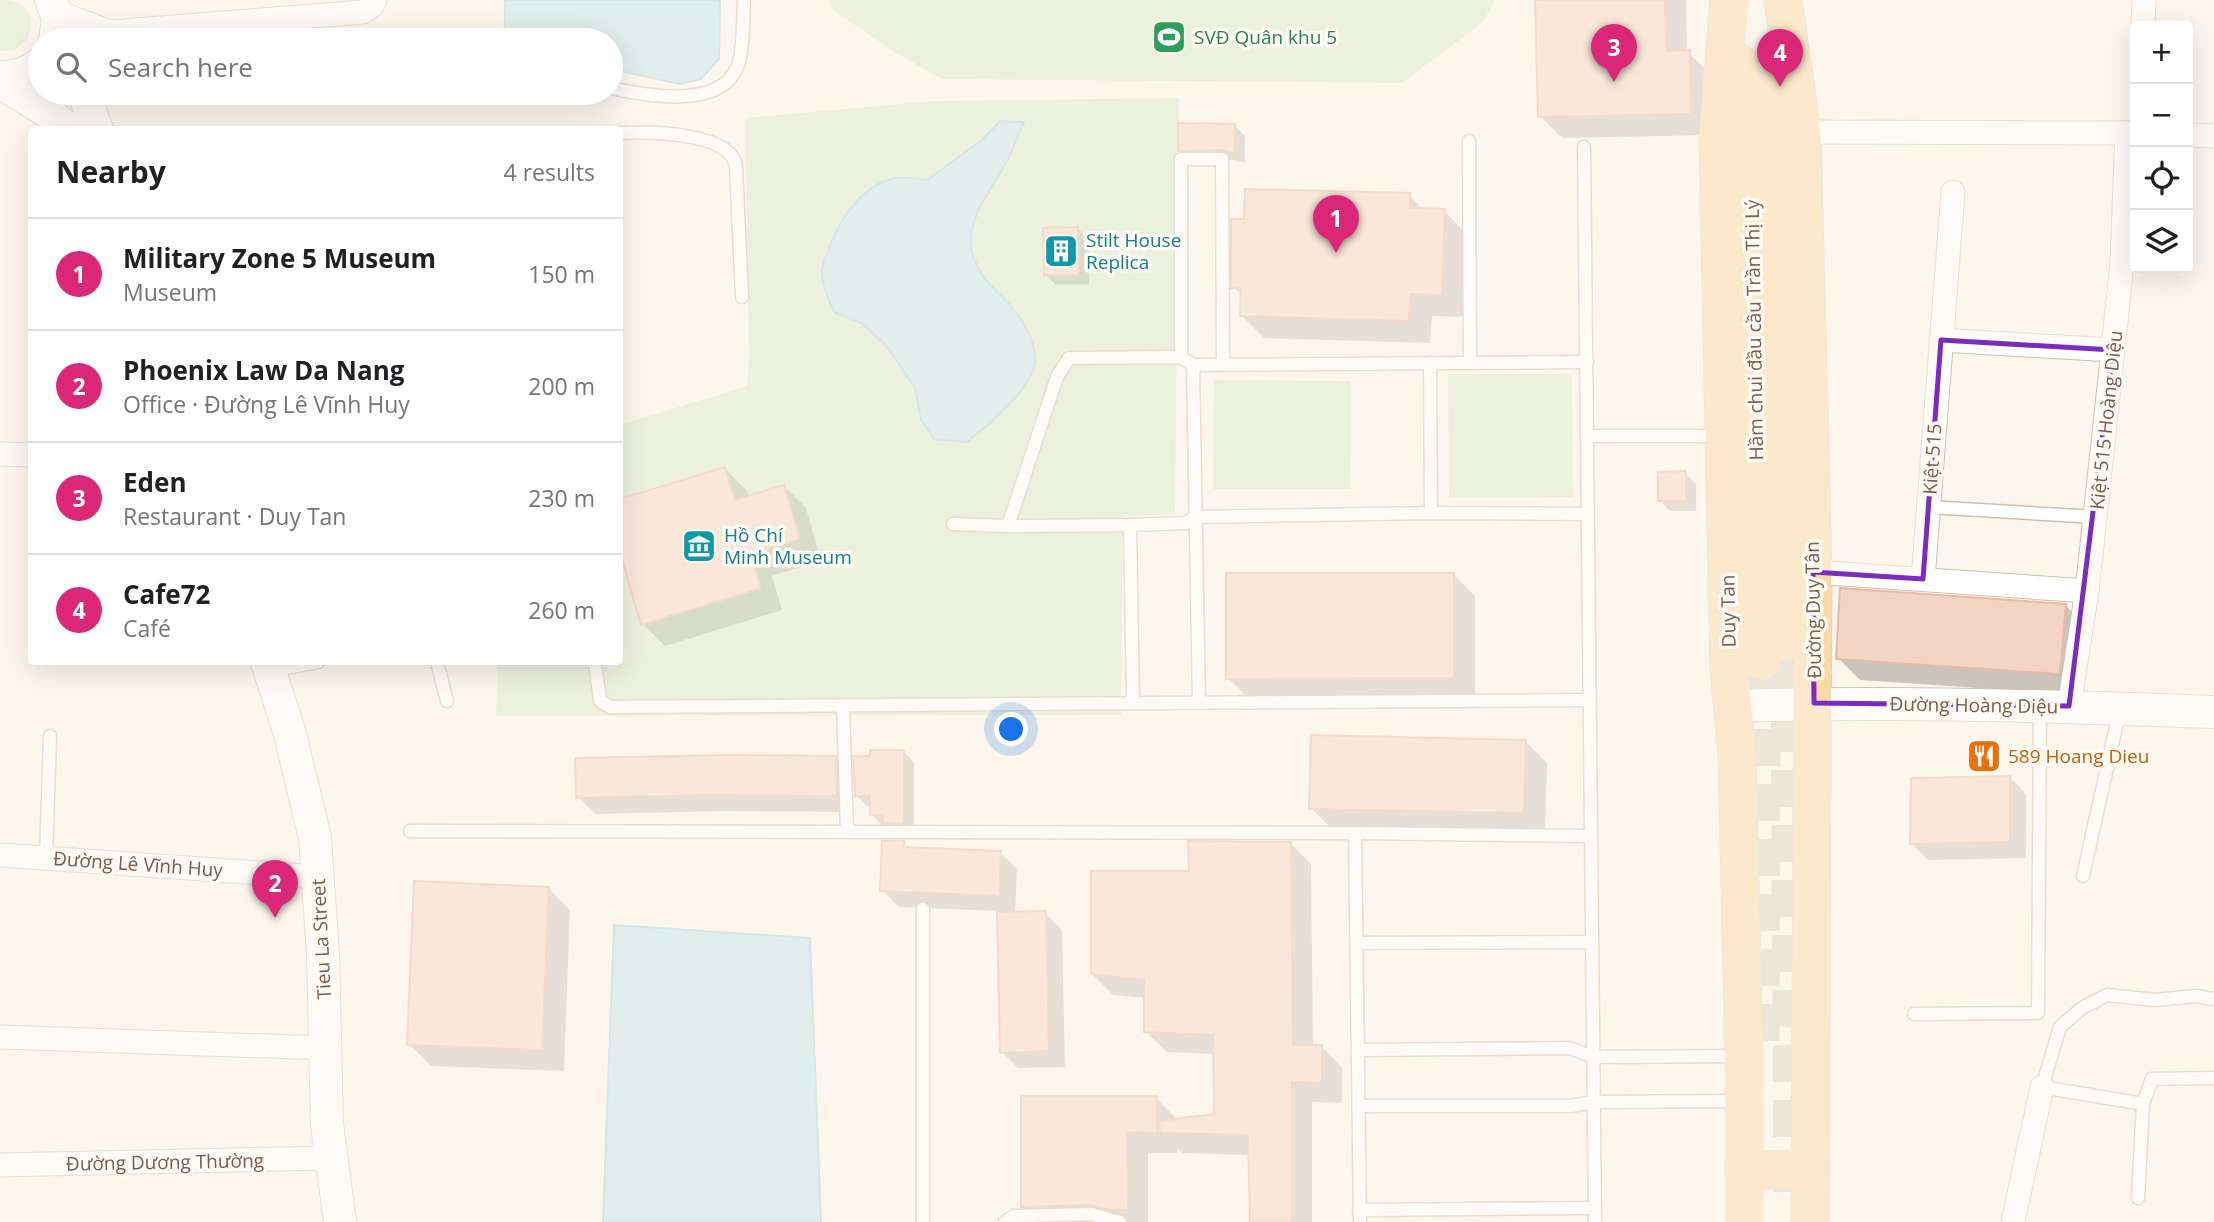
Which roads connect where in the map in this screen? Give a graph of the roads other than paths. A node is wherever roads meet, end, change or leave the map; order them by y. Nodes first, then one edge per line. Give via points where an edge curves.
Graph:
1 (375, 0) edge
2 (744, 0) edge
3 (1729, 0) edge
4 (1783, 0) edge
5 (2144, 0) edge
6 (57, 18) edge
7 (2143, 21) edge
8 (95, 28) edge
9 (161, 28) edge
10 (28, 72) edge
11 (0, 79) edge
12 (623, 90) edge
13 (28, 98) edge
14 (38, 105) edge
15 (88, 105) edge
16 (64, 126) edge
17 (96, 126) edge
18 (2130, 131) edge
19 (1802, 132) junction
20 (623, 133) edge
21 (2193, 135) edge
22 (2214, 136) edge
23 (1469, 141) dead end
24 (1584, 147) dead end
25 (2132, 147) edge
26 (1953, 192) dead end
27 (742, 297) dead end
28 (1941, 340) junction
29 (2113, 350) junction
30 (1181, 357) junction
31 (1471, 362) junction
32 (1587, 362) junction
33 (1430, 363) junction
34 (1193, 365) junction
35 (1223, 365) junction
36 (1587, 436) junction
37 (1724, 436) junction
38 (0, 454) edge
39 (28, 455) edge
40 (1929, 507) junction
41 (1431, 513) junction
42 (1588, 514) junction
43 (1195, 517) junction
44 (2095, 517) junction
45 (953, 524) dead end
46 (1130, 525) junction
47 (1008, 526) junction
48 (1813, 572) junction
49 (1923, 579) junction
50 (2087, 591) junction
51 (438, 665) edge
52 (595, 665) edge
53 (269, 666) edge
54 (1590, 700) junction
55 (447, 701) dead end
56 (1199, 702) junction
57 (1133, 703) junction
58 (1814, 703) junction
59 (843, 705) junction
60 (1734, 706) junction
61 (2055, 706) junction
62 (2120, 708) junction
63 (2214, 712) edge
64 (50, 736) dead end
65 (410, 831) dead end
66 (847, 831) junction
67 (1355, 832) junction
68 (1590, 836) junction
69 (0, 855) edge
70 (46, 858) junction
71 (2083, 876) dead end
72 (319, 877) junction
73 (923, 909) dead end
74 (1592, 942) junction
75 (1358, 943) junction
76 (2214, 999) edge
77 (1914, 1014) dead end
78 (0, 1037) edge
79 (325, 1048) junction
80 (1359, 1050) junction
81 (1744, 1055) junction
82 (1594, 1057) junction
83 (2214, 1077) edge
84 (2042, 1087) junction
85 (1744, 1101) junction
86 (1594, 1102) junction
87 (2143, 1104) junction
88 (1359, 1106) junction
89 (330, 1158) junction
90 (0, 1165) edge
91 (1811, 1169) junction
92 (1744, 1170) junction
93 (2138, 1198) dead end
94 (1595, 1208) junction
95 (1360, 1216) edge
96 (340, 1222) edge
97 (923, 1222) edge
98 (1005, 1222) edge
99 (1120, 1222) edge
100 (1595, 1222) edge
101 (1744, 1222) edge
102 (1810, 1222) edge
103 (2013, 1222) edge

1 - 9 street via 363,12
2 - 12 lane via 738,65 723,86 682,98
3 - 4 main road, Hầm chui đầu cầu Trần Thị Lý via 1749,133 1776,660 1775,132
3 - 37 main road, Duy Tan via 1718,141
4 - 19 main road, Đường Duy Tân
5 - 7 street
6 - 8 street
10 - 11 main road
11 - 13 main road
14 - 16 main road
15 - 17 main road
18 - 19 street
19 - 48 main road, Đường Duy Tân
20 - 27 lane via 712,141 732,155
21 - 22 street
23 - 31 lane
24 - 32 lane
25 - 29 street, Kiệt 515 Hoàng Diệu
26 - 28 street, Kiệt 515
28 - 29 street
28 - 40 street, Kiệt 515
29 - 44 street, Kiệt 515 Hoàng Diệu
30 - 34 lane
30 - 35 lane via 1181,159 1222,159
30 - 47 lane via 1069,358 1057,377
31 - 32 lane
31 - 33 lane
32 - 36 lane
33 - 35 lane
33 - 41 lane
34 - 35 lane
34 - 43 lane
36 - 37 lane
36 - 42 lane
37 - 60 main road, Duy Tan via 1729,668
38 - 39 street
40 - 44 lane
40 - 49 street, Kiệt 515
41 - 42 lane
41 - 43 lane
42 - 54 lane
43 - 46 lane via 1186,523
43 - 56 lane
44 - 50 street, Kiệt 515 Hoàng Diệu
45 - 47 lane
46 - 47 lane
46 - 57 lane
48 - 49 street
48 - 58 main road, Đường Duy Tân
49 - 50 street
50 - 61 street, Kiệt 515 Hoàng Diệu
51 - 55 lane
52 - 59 lane via 600,701 610,707
53 - 72 main road, Tieu La Street via 312,826
54 - 56 lane
54 - 68 lane
56 - 57 lane
57 - 59 lane
58 - 60 main road, Đường Hoàng Diệu
58 - 61 main road, Đường Hoàng Diệu
58 - 91 main road, Đường Duy Tân
59 - 66 lane
60 - 81 main road, Duy Tan
61 - 62 main road, Đường Hoàng Diệu
61 - 77 lane via 2038,1013
62 - 63 main road, Đường Hoàng Diệu
62 - 71 lane
64 - 70 lane
65 - 66 lane
66 - 67 lane
67 - 68 lane
67 - 75 lane
68 - 74 lane
69 - 70 street, Đường Lê Vĩnh Huy
70 - 72 street, Đường Lê Vĩnh Huy
72 - 79 main road, Tieu La Street
73 - 97 lane
74 - 75 lane
74 - 82 lane
75 - 80 lane
76 - 84 lane via 2107,995 2060,1027
78 - 79 street
79 - 89 main road, Tieu La Street
80 - 82 lane via 1570,1048
80 - 88 lane
81 - 82 lane
81 - 85 main road, Duy Tan
82 - 86 lane
83 - 87 lane via 2152,1079
84 - 87 lane
84 - 103 street
85 - 86 lane
85 - 92 main road, Duy Tan
86 - 88 lane via 1571,1106
86 - 94 lane
87 - 93 lane
88 - 95 lane
89 - 90 street, Đường Dương Thường
89 - 96 main road, Tieu La Street
91 - 92 main road
91 - 102 main road, Đường Duy Tân
92 - 101 main road, Duy Tan
94 - 95 lane
94 - 100 lane
98 - 99 lane via 1014,1216 1091,1214

